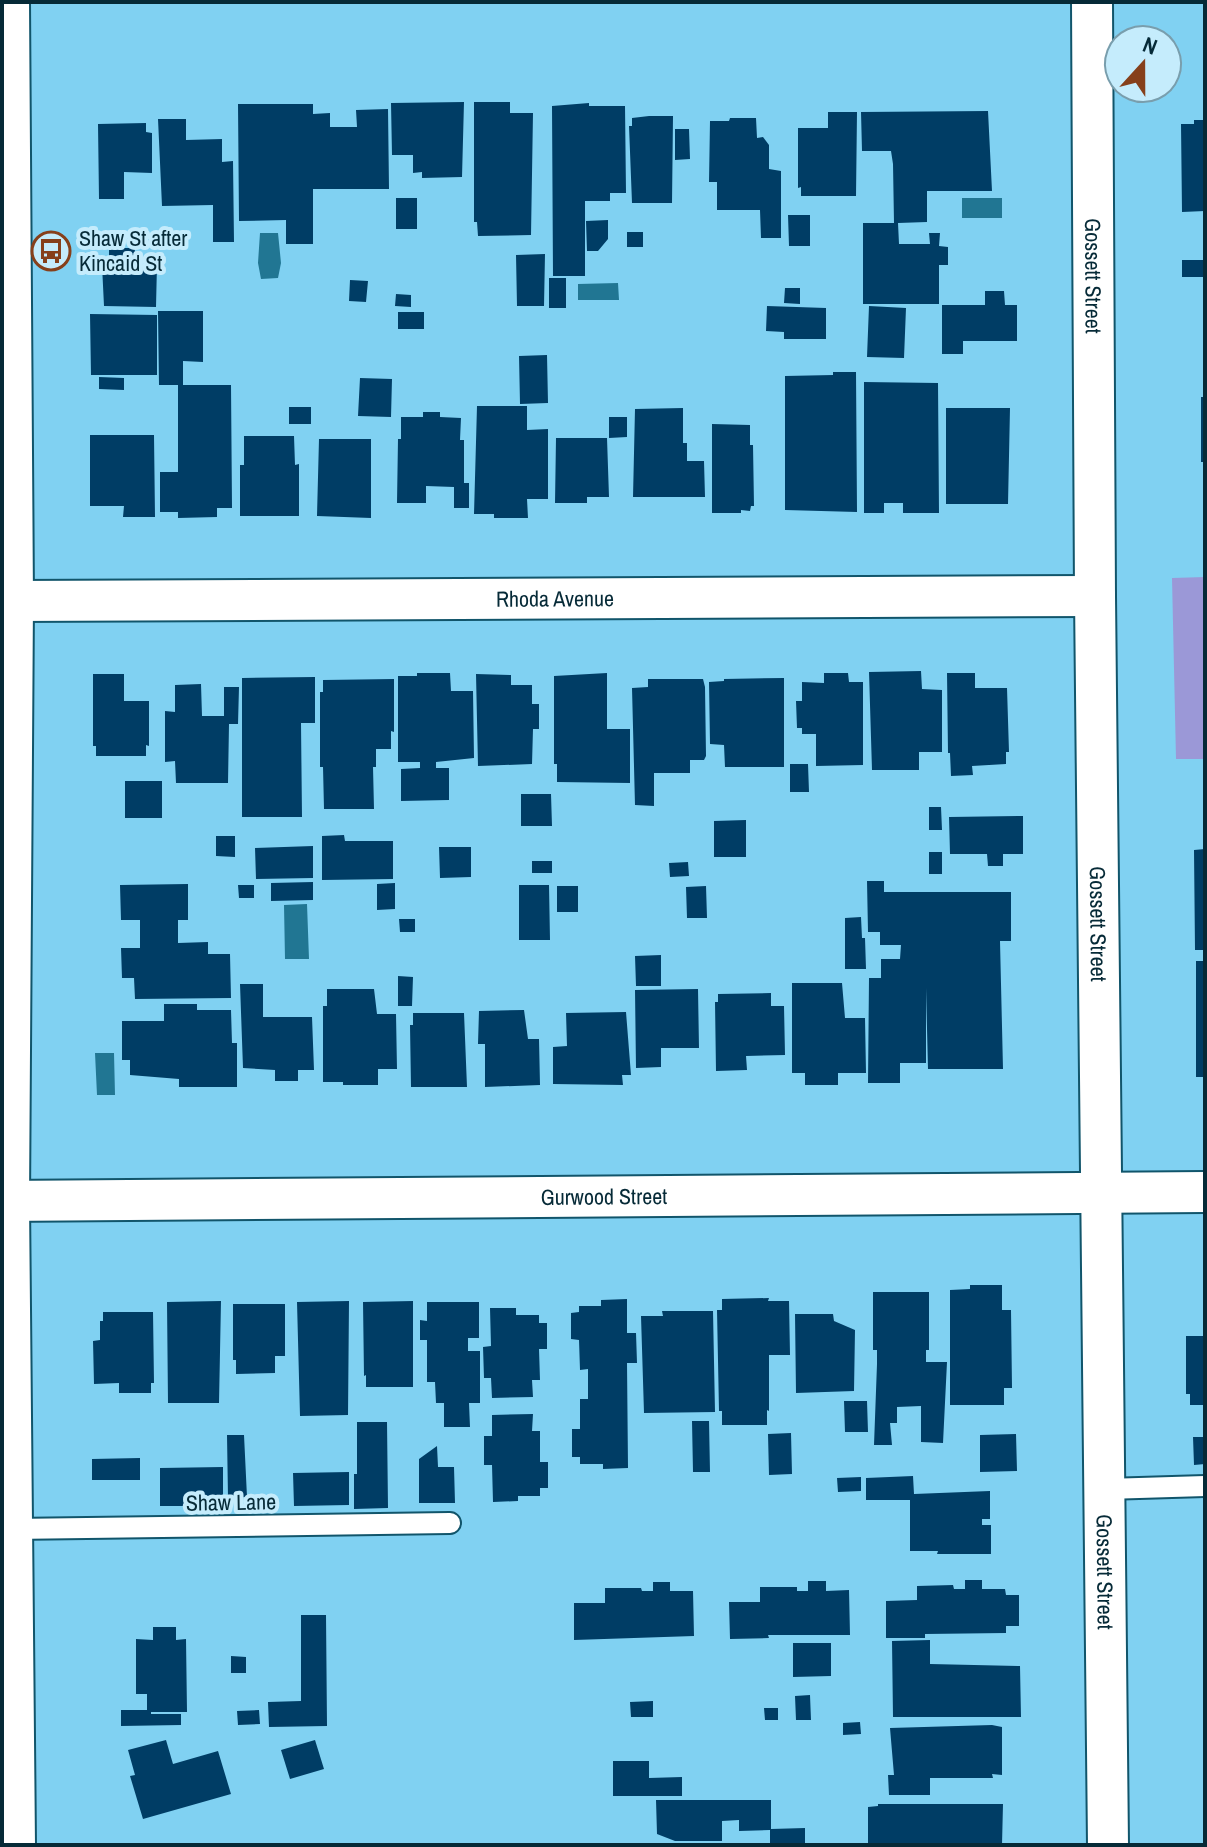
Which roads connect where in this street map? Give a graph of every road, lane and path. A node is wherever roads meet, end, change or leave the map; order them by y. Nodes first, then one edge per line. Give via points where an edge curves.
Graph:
1 (9, 2) edge
2 (1092, 2) edge
3 (1095, 596) junction
4 (13, 601) junction
5 (1205, 1192) edge
6 (1102, 1194) junction
7 (6, 1201) edge
8 (1205, 1486) edge
9 (1106, 1489) junction
10 (450, 1523) dead end
11 (12, 1529) junction
12 (15, 1845) edge
13 (1108, 1845) edge

1 - 4 street
2 - 3 street, Gossett Street
3 - 4 street, Rhoda Avenue
3 - 6 street, Gossett Street
4 - 7 street
5 - 6 street, Gurwood Street
6 - 7 street, Gurwood Street
6 - 9 street, Gossett Street
7 - 11 street
8 - 9 lane
9 - 13 street, Gossett Street
10 - 11 lane, Shaw Lane
11 - 12 street

